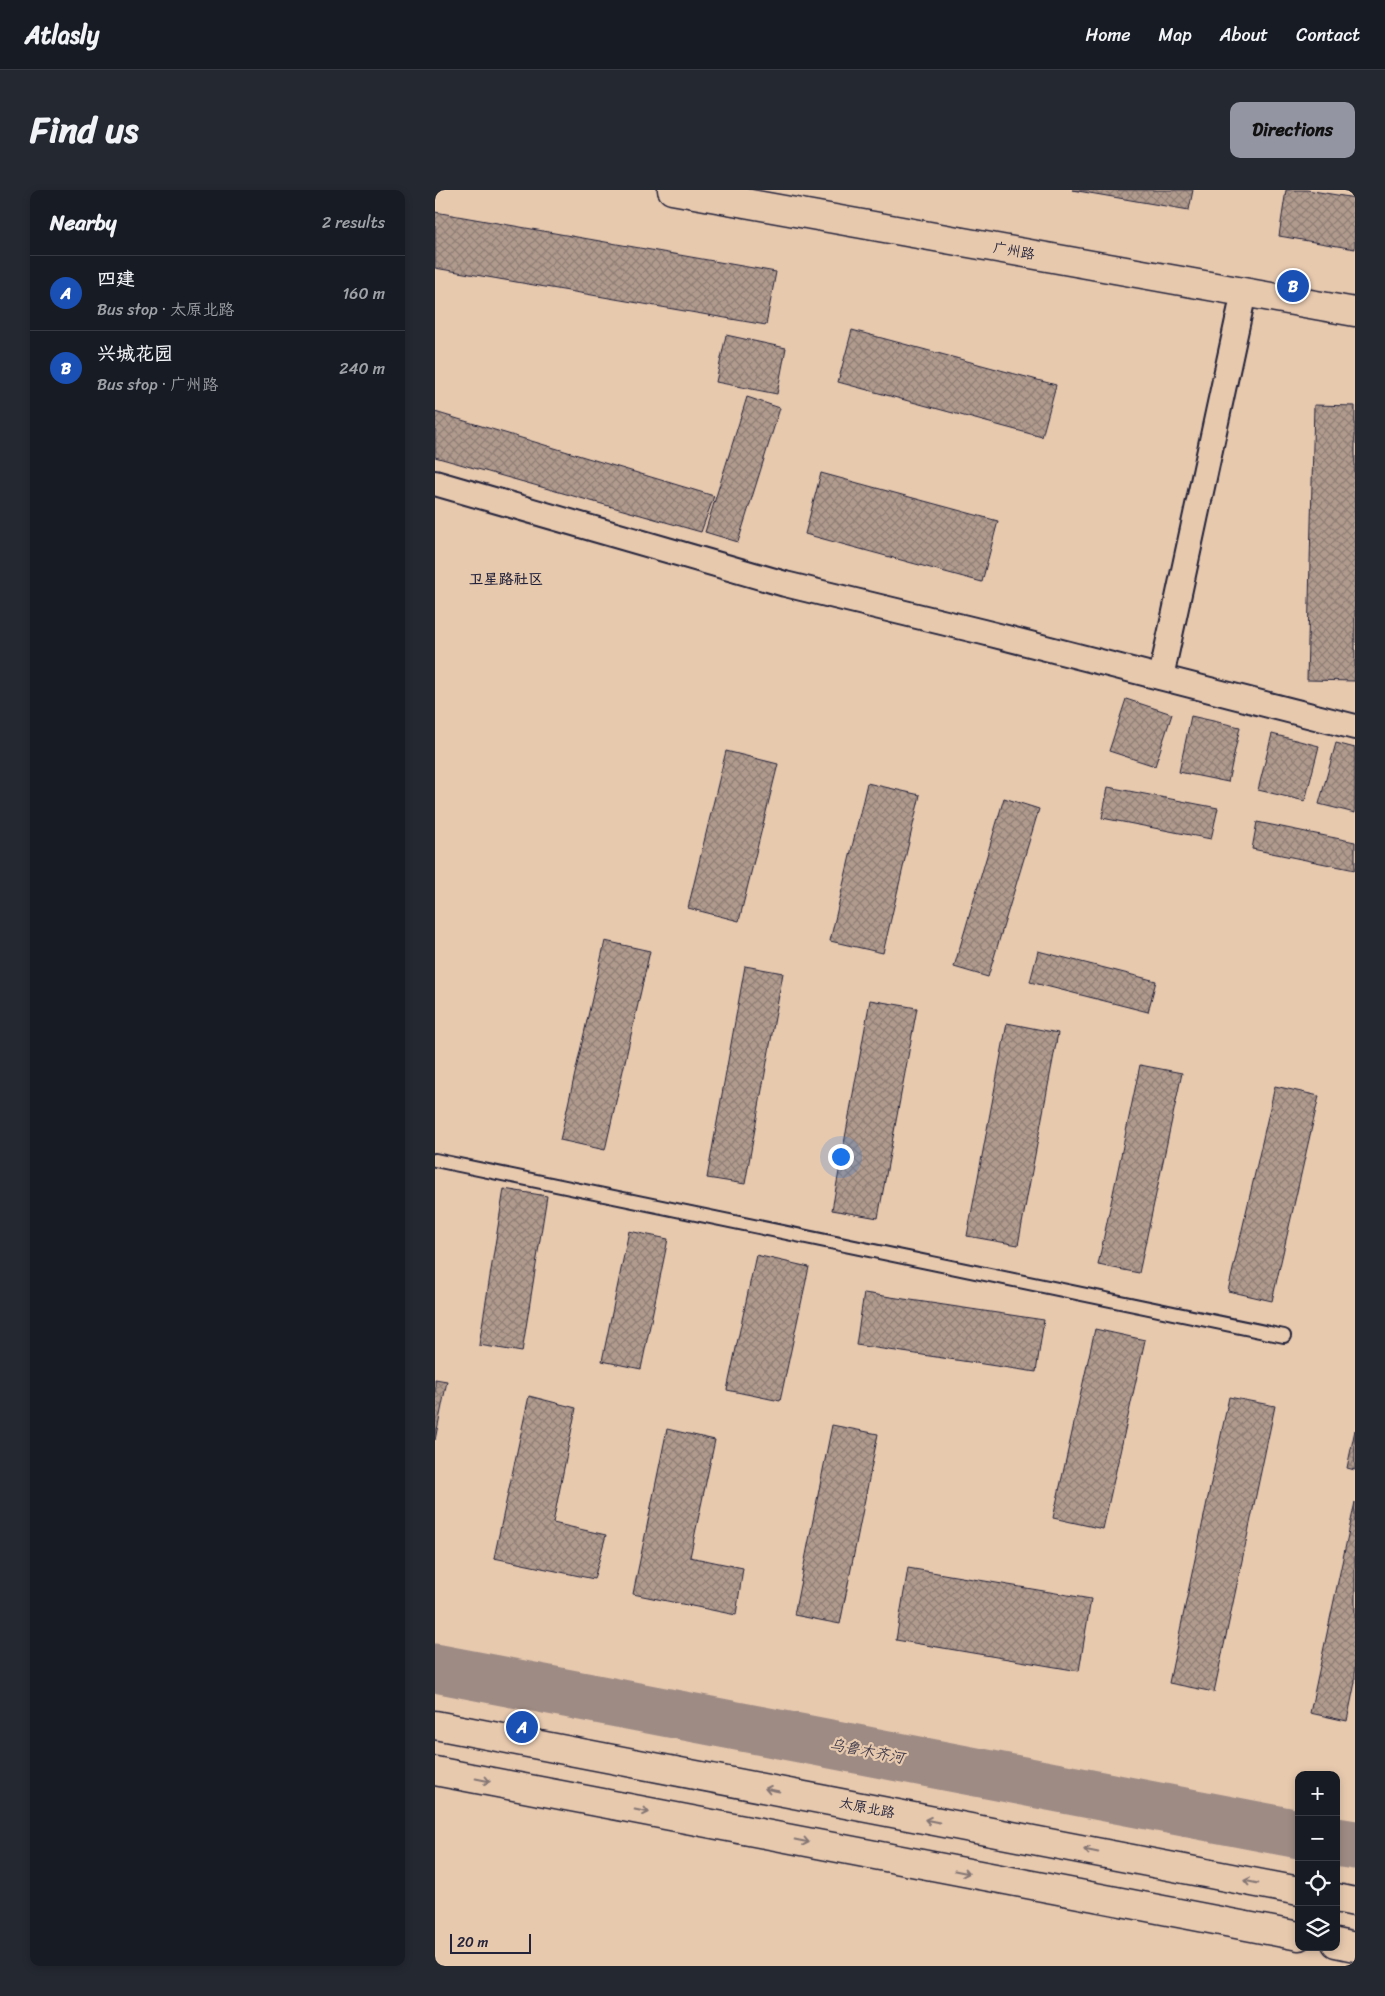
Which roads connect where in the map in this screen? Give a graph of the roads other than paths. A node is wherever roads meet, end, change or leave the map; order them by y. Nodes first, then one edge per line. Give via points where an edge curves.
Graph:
1 (672, 190) edge
2 (1244, 292) junction
3 (1355, 312) edge
4 (435, 483) edge
5 (1161, 677) junction
6 (1355, 727) edge
7 (435, 1160) edge
8 (1284, 1336) dead end
9 (435, 1725) edge
10 (435, 1771) edge
11 (1295, 1890) edge
12 (1340, 1899) edge
13 (1355, 1902) edge
14 (1295, 1935) edge
15 (1340, 1944) edge
16 (1355, 1947) edge

1 - 2 main road, 广州路
2 - 3 main road, 广州路
2 - 5 street
4 - 5 street via 785,584
5 - 6 street
7 - 8 lane
11 -> 9 main road, 太原北路
10 -> 14 main road
12 - 13 main road
15 - 16 main road

